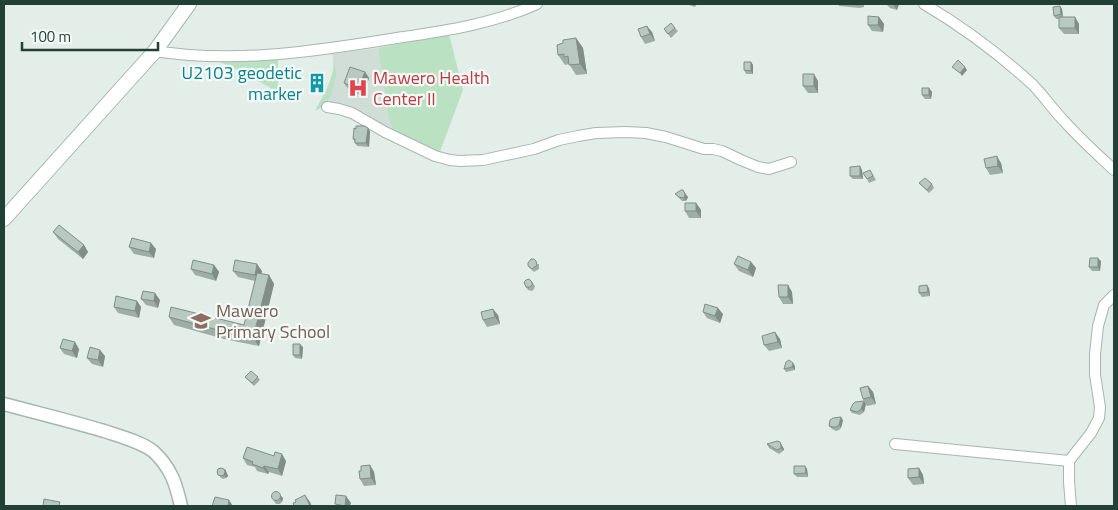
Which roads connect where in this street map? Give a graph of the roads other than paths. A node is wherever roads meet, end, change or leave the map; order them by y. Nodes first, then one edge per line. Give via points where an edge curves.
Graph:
1 (189, 4) edge
2 (537, 4) edge
3 (924, 4) edge
4 (155, 51) junction
5 (327, 107) dead end
6 (792, 162) dead end
7 (1114, 170) edge
8 (4, 219) edge
9 (1114, 295) edge
10 (4, 404) edge
11 (895, 444) dead end
12 (1069, 461) junction
13 (181, 506) edge
14 (1071, 506) edge

1 - 4 main road
2 - 4 street via 455,28 316,51 228,56
3 - 7 street via 993,50 1033,86 1064,122
4 - 8 main road
5 - 6 street via 352,114 435,156 450,160 483,160 534,150 578,136 626,132 646,133 722,151 769,169
9 - 12 street via 1104,306 1098,326 1095,375 1099,418
10 - 13 street via 82,424 129,439 152,451 166,466 177,486
11 - 12 street
12 - 14 street

